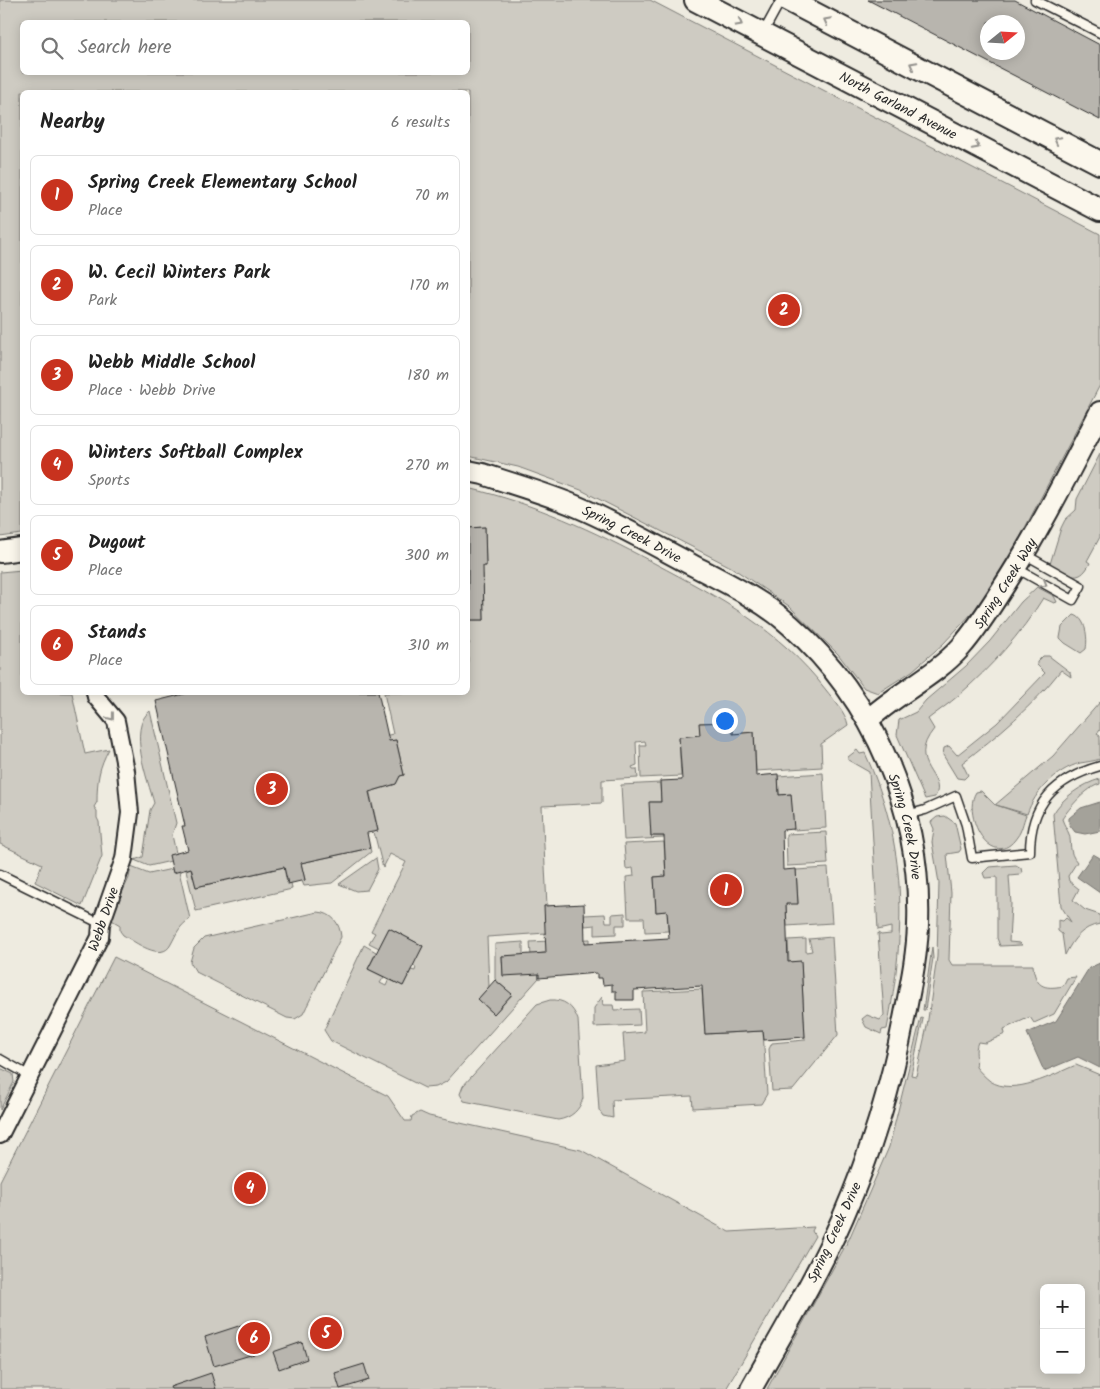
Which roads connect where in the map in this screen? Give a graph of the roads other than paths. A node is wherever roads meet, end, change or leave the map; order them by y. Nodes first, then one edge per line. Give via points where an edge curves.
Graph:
1 (696, 0) edge
2 (781, 0) edge
3 (788, 0) edge
4 (1035, 0) edge
5 (1100, 33) edge
6 (762, 35) junction
7 (1100, 163) edge
8 (1100, 210) edge
9 (1100, 412) edge
10 (470, 471) edge
11 (20, 549) edge
12 (0, 552) edge
13 (1020, 561) junction
14 (96, 695) edge
15 (868, 720) junction
16 (1100, 766) edge
17 (907, 815) junction
18 (0, 874) edge
19 (101, 924) junction
20 (0, 1059) edge
21 (30, 1076) junction
22 (0, 1135) edge
23 (751, 1389) edge

1 -> 6 main road, North Garland Avenue
2 - 6 lane
7 -> 3 main road
4 - 5 lane
6 -> 8 main road, North Garland Avenue
9 - 13 street, Spring Creek Way
10 - 15 street, Spring Creek Drive via 576,506 765,605 791,625 831,668
11 - 12 street
13 -> 13 lane via 1073,600 1081,586
13 - 15 street, Spring Creek Way via 961,647
14 -> 19 street, Webb Drive via 116,721 130,796 130,824 124,859
15 - 17 street, Spring Creek Drive via 885,754
16 - 17 lane via 1063,780 1046,796 1035,816 1030,852 972,858 956,796
17 - 23 street, Spring Creek Drive via 918,888 918,927 895,1068 879,1122 843,1216 803,1297
18 - 19 lane
19 - 21 street, Webb Drive via 100,937
20 - 21 lane
21 - 22 street, Webb Drive

